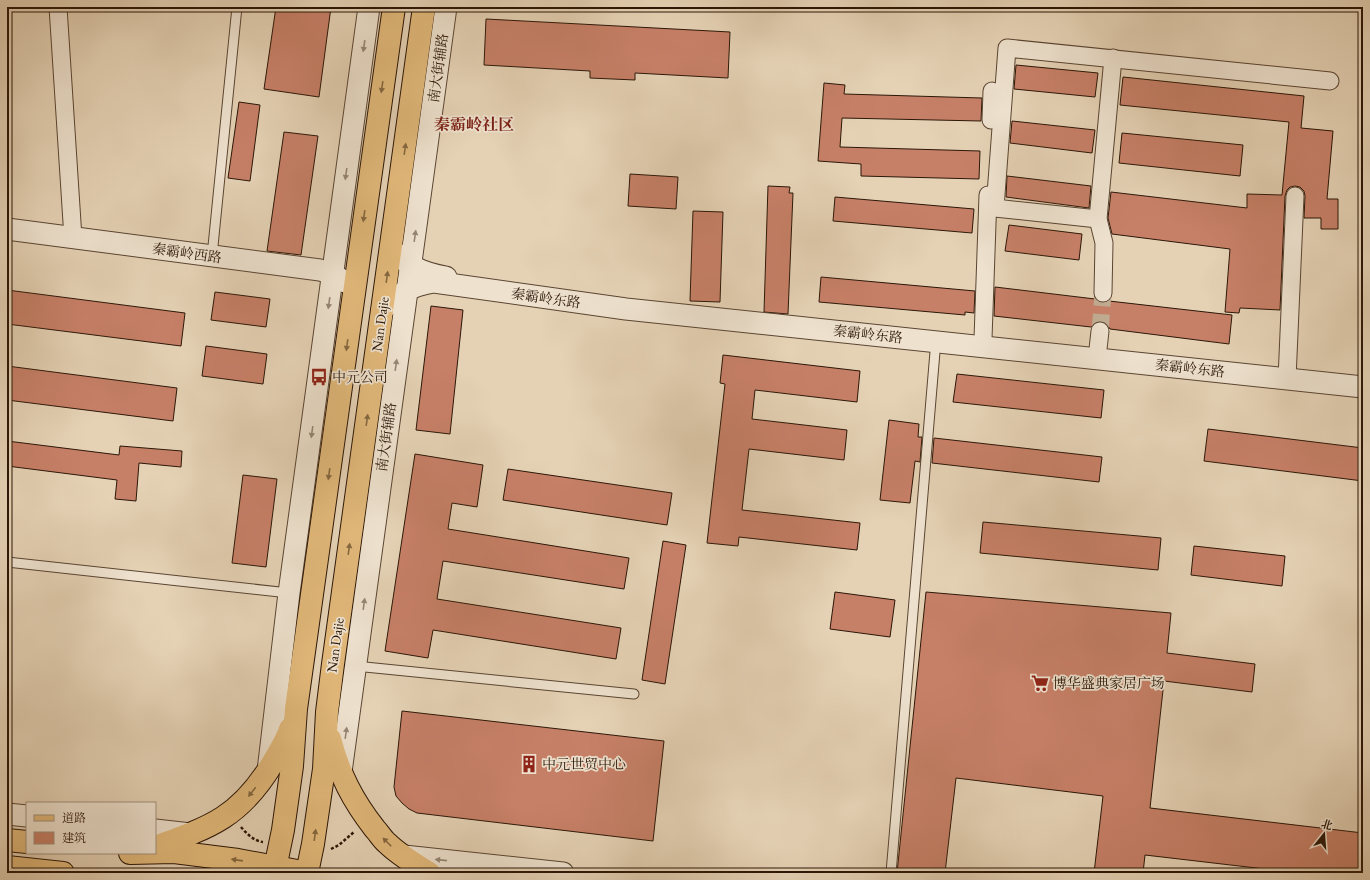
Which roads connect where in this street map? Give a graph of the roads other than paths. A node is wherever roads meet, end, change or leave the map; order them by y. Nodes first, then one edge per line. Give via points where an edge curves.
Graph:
1 (58, 7) edge
2 (237, 7) edge
3 (369, 7) edge
4 (394, 7) edge
5 (424, 7) edge
6 (446, 7) edge
7 (1113, 58) junction
8 (1330, 81) dead end
9 (992, 91) dead end
10 (1295, 196) dead end
11 (1098, 219) junction
12 (7, 222) edge
13 (7, 229) edge
14 (73, 234) junction
15 (360, 247) junction
16 (391, 248) junction
17 (212, 253) junction
18 (410, 266) junction
19 (334, 269) junction
20 (407, 290) junction
21 (1103, 293) tunnel mouth
22 (353, 298) junction
23 (382, 310) junction
24 (1100, 331) tunnel mouth
25 (936, 338) junction
26 (984, 343) junction
27 (1098, 355) junction
28 (1287, 375) junction
29 (1363, 380) edge
30 (1363, 387) edge
31 (7, 562) edge
32 (290, 593) junction
33 (355, 666) junction
34 (634, 694) dead end
35 (296, 709) junction
36 (327, 712) junction
37 (268, 771) junction
38 (341, 772) junction
39 (7, 814) edge
40 (26, 816) edge
41 (156, 830) edge
42 (191, 834) junction
43 (7, 840) edge
44 (26, 842) edge
45 (156, 846) edge
46 (156, 852) edge
47 (404, 856) junction
48 (7, 867) edge
49 (275, 870) edge
50 (63, 873) edge
51 (307, 873) edge
52 (429, 873) edge
53 (563, 873) edge
54 (891, 873) edge

1 - 14 street
2 - 17 lane
3 -> 19 street
4 -> 15 main road, Nan Dajie
16 -> 5 main road, Nan Dajie
18 -> 6 street, 南大街辅路
7 - 8 street
7 - 11 street
7 - 11 street via 1007,48 995,208
9 - 26 street
10 - 28 street
11 - 21 street via 1104,243
12 - 14 street, 秦霸岭西路
13 - 14 street, 秦霸岭西路
14 - 17 street, 秦霸岭西路
15 - 19 street, 秦霸岭西路
15 - 22 main road, Nan Dajie
16 - 18 street, 秦霸岭东路
23 -> 16 main road, Nan Dajie
17 - 19 street, 秦霸岭西路 via 321,263
18 - 20 street, 南大街辅路
18 - 25 street, 秦霸岭东路 via 435,275 627,302
19 - 22 street via 344,280
19 -> 32 street
20 - 23 street, 秦霸岭东路
20 - 25 street, 秦霸岭东路 via 434,282 626,309
33 -> 20 street, 南大街辅路
22 -> 35 main road, Nan Dajie
36 -> 23 main road, Nan Dajie
24 - 27 street
25 - 26 street, 秦霸岭东路
25 - 54 lane
26 - 27 street, 秦霸岭东路
27 - 28 street, 秦霸岭东路
28 - 29 street, 秦霸岭东路
28 - 30 street, 秦霸岭东路
31 - 32 lane
32 - 37 street
33 - 34 lane
38 -> 33 street, 南大街辅路
35 - 37 main road via 289,732
35 - 49 main road via 292,766
36 - 38 main road via 330,740
51 -> 36 main road via 324,769
37 -> 42 main road via 249,796 230,814 211,826
47 -> 38 main road via 387,843 368,820 351,795
39 - 40 street
41 - 42 street
42 - 45 main road
43 - 44 main road
49 -> 46 main road via 238,860
47 - 52 main road
53 -> 47 street
48 - 50 main road
49 - 51 main road

